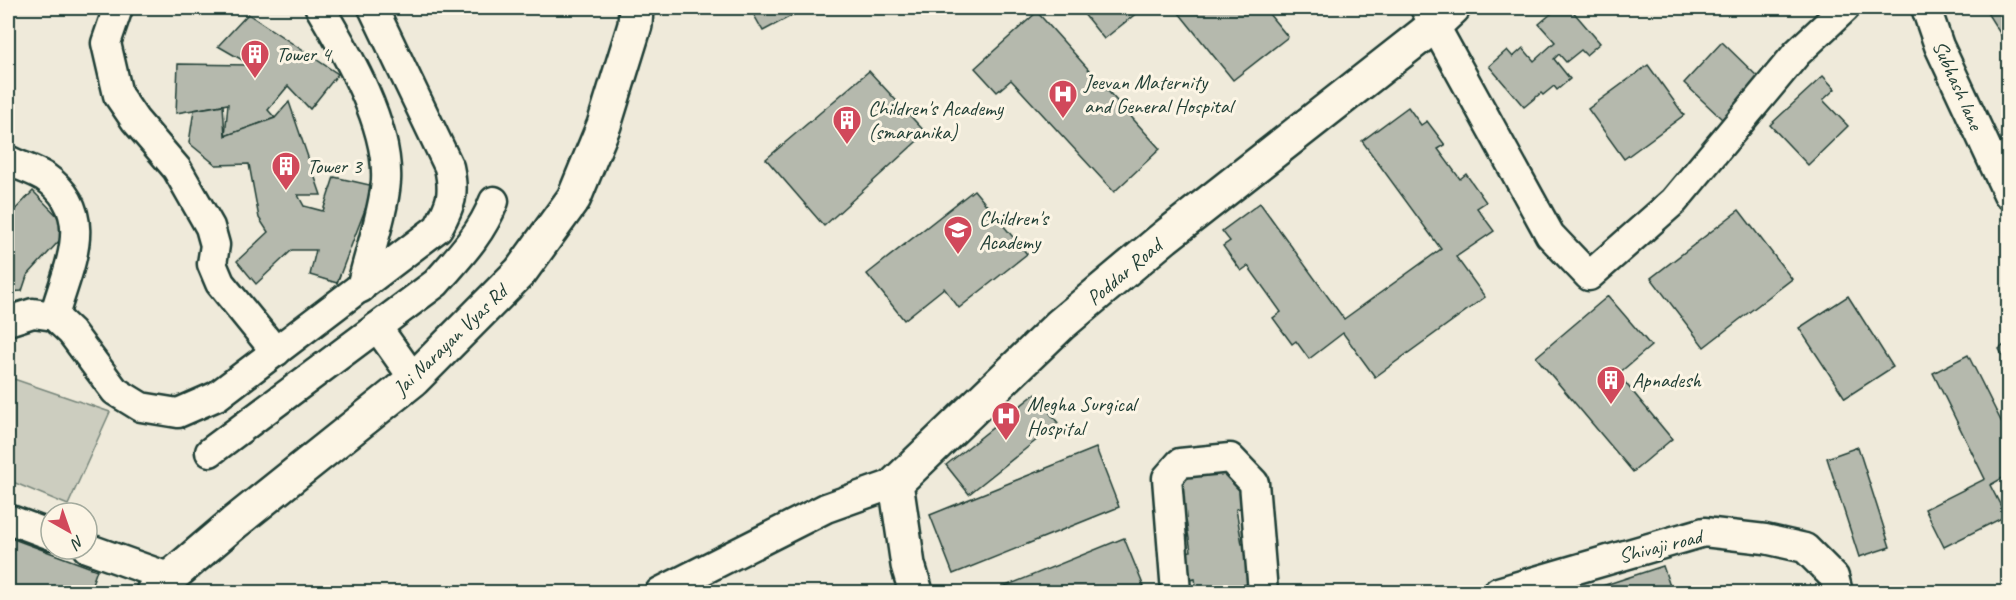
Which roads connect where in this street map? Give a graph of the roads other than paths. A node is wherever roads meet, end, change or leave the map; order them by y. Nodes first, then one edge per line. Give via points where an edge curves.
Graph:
1 (118, 8) edge
2 (320, 8) edge
3 (373, 8) edge
4 (636, 8) edge
5 (1845, 8) edge
6 (1926, 8) edge
7 (1438, 13) edge
8 (8, 160) edge
9 (2008, 194) edge
10 (494, 201) dead end
11 (361, 288) junction
12 (54, 316) junction
13 (8, 321) edge
14 (377, 327) junction
15 (276, 352) junction
16 (414, 379) junction
17 (210, 452) dead end
18 (896, 483) junction
19 (8, 519) edge
20 (39, 531) edge
21 (99, 554) edge
22 (715, 580) edge
23 (160, 585) edge
24 (660, 592) edge
25 (916, 592) edge
26 (1176, 592) edge
27 (1263, 592) edge
28 (1498, 592) edge
29 (1838, 592) edge

1 - 15 street via 106,43 118,94 177,169 210,227 214,245 212,264 220,284
2 - 11 street via 358,76 383,141 386,183
3 - 11 street via 449,167 454,189 438,228
4 - 16 street, Jai Narayan Vyas Rd via 635,26 607,114 574,198 521,271
5 - 7 street via 1797,53 1674,201 1589,276 1550,235
6 - 9 street, Subhash lane via 1939,46
7 - 18 street, Poddar Road via 1060,325
8 - 12 street via 44,176 62,193 76,217 77,233
10 - 14 street via 488,219 436,283
11 - 15 street
12 - 13 street via 33,313
12 - 15 street via 71,332 115,391 141,407 178,412 188,409 217,396
14 - 16 street
14 - 17 street
16 - 23 street, Jai Narayan Vyas Rd
18 - 22 street via 826,508
18 - 25 street
19 - 20 street
21 - 23 street
22 - 24 street
26 - 27 street via 1167,478 1180,463 1230,458 1254,483
28 - 29 street, Shivaji road via 1704,532 1804,548 1834,577

